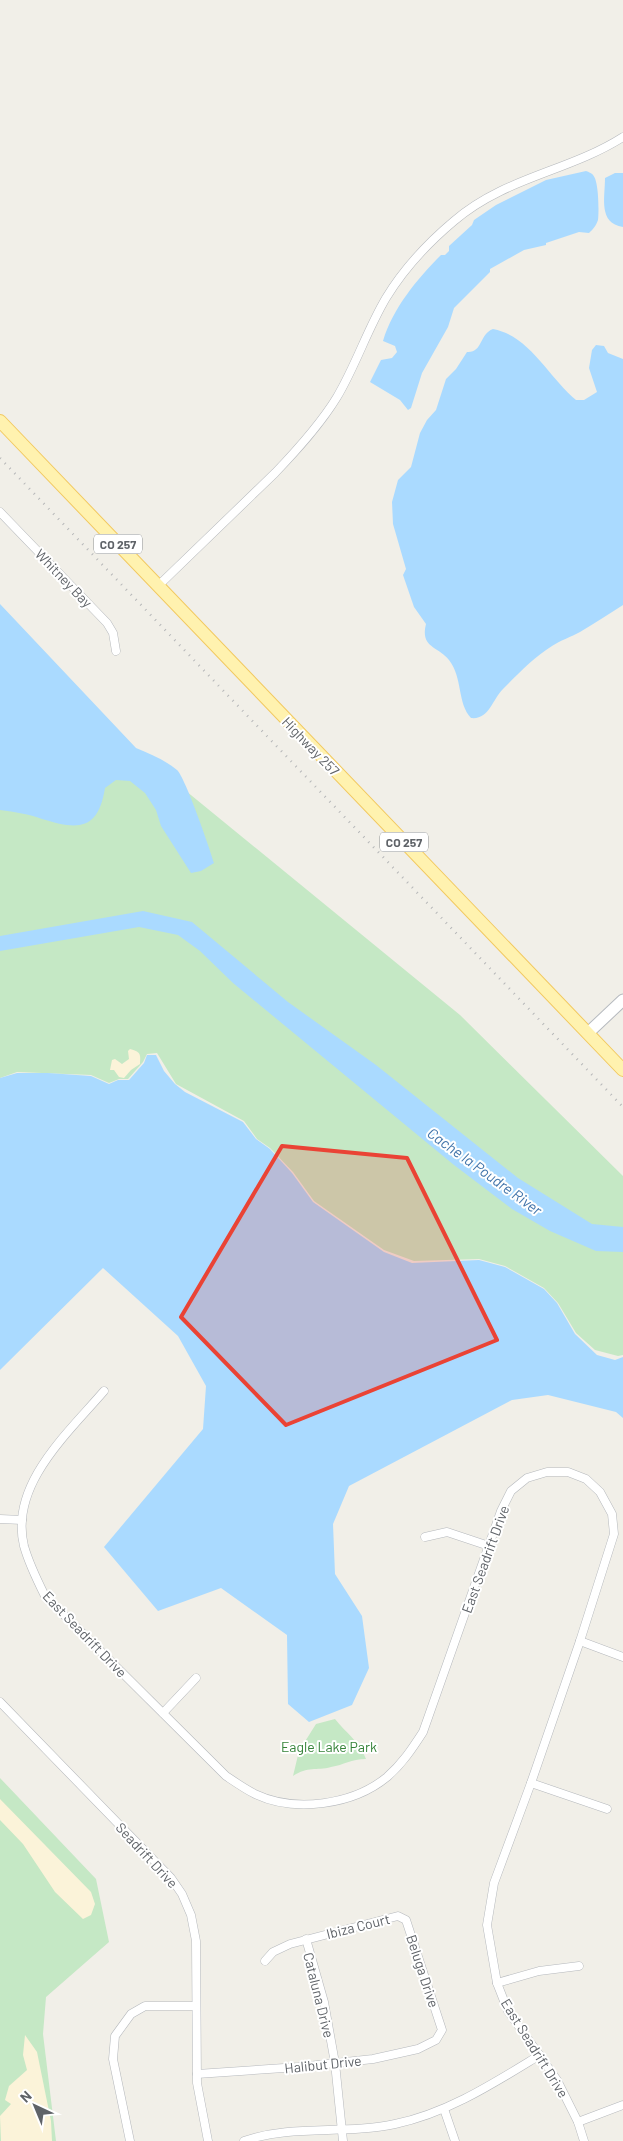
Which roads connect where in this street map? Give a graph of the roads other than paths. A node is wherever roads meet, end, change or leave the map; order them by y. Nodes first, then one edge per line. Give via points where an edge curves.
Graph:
1 (623, 137) edge
2 (0, 421) edge
3 (0, 512) edge
4 (158, 586) junction
5 (116, 651) dead end
6 (623, 1000) edge
7 (588, 1033) junction
8 (623, 1070) edge
9 (104, 1391) dead end
10 (0, 1519) edge
11 (22, 1520) junction
12 (425, 1537) dead end
13 (489, 1546) junction
14 (580, 1641) junction
15 (623, 1657) edge
16 (196, 1678) dead end
17 (0, 1702) edge
18 (163, 1713) junction
19 (532, 1783) junction
20 (607, 1809) dead end
21 (398, 1916) joint
22 (306, 1939) junction
23 (265, 1961) dead end
24 (580, 1966) dead end
25 (497, 1983) junction
26 (196, 2006) junction
27 (442, 2030) joint
28 (540, 2055) junction
29 (335, 2063) junction
30 (197, 2074) junction
31 (623, 2105) edge
32 (444, 2109) junction
33 (578, 2122) junction
34 (342, 2130) junction
35 (130, 2141) edge
36 (208, 2141) edge
37 (244, 2141) edge
38 (343, 2141) edge
39 (455, 2141) edge
40 (584, 2141) edge

1 - 4 street via 592,155 500,190 467,210 438,236 386,298 346,381 329,409 293,454
2 - 4 main road, Highway 257 / CO 257
3 - 5 street, Whitney Bay via 107,623 113,633
4 - 7 main road, Highway 257 / CO 257
6 - 7 street
7 - 8 main road, Highway 257 / CO 257
9 - 11 street, East Seadrift Drive via 46,1460 30,1488
10 - 11 street
11 - 18 street, East Seadrift Drive via 30,1567 45,1596
12 - 13 street via 447,1532
13 - 14 street, East Seadrift Drive via 511,1491 527,1478 547,1472 568,1472 586,1479 600,1492 612,1514 614,1534
13 - 18 street, East Seadrift Drive via 423,1732 405,1759 386,1778 362,1793 307,1805 256,1795 226,1776
14 - 15 street
14 - 19 street, East Seadrift Drive
16 - 18 street
17 - 26 street, Seadrift Drive via 171,1878 182,1894 191,1915 196,1941
19 - 20 street
19 - 25 street, East Seadrift Drive via 494,1883 487,1925
21 - 22 street, Ibiza Court
21 - 27 street, Beluga Drive via 406,1920
22 - 23 street, Ibiza Court via 274,1952
22 - 29 street, Cataluna Drive via 324,2002
24 - 25 street via 539,1970
25 - 28 street, East Seadrift Drive via 508,2011
26 - 30 street, Seadrift Drive
26 - 35 street via 145,2006 131,2014 115,2036 113,2059
27 - 29 street, Halibut Drive via 436,2040 418,2049
28 - 32 street via 490,2086
28 - 33 street, East Seadrift Drive
29 - 30 street, Halibut Drive
29 - 34 street, Cataluna Drive
30 - 36 street, Seadrift Drive
31 - 33 street
32 - 34 street via 395,2124
32 - 39 street
33 - 40 street, East Seadrift Drive
34 - 37 street via 280,2132
34 - 38 street, Cataluna Drive

